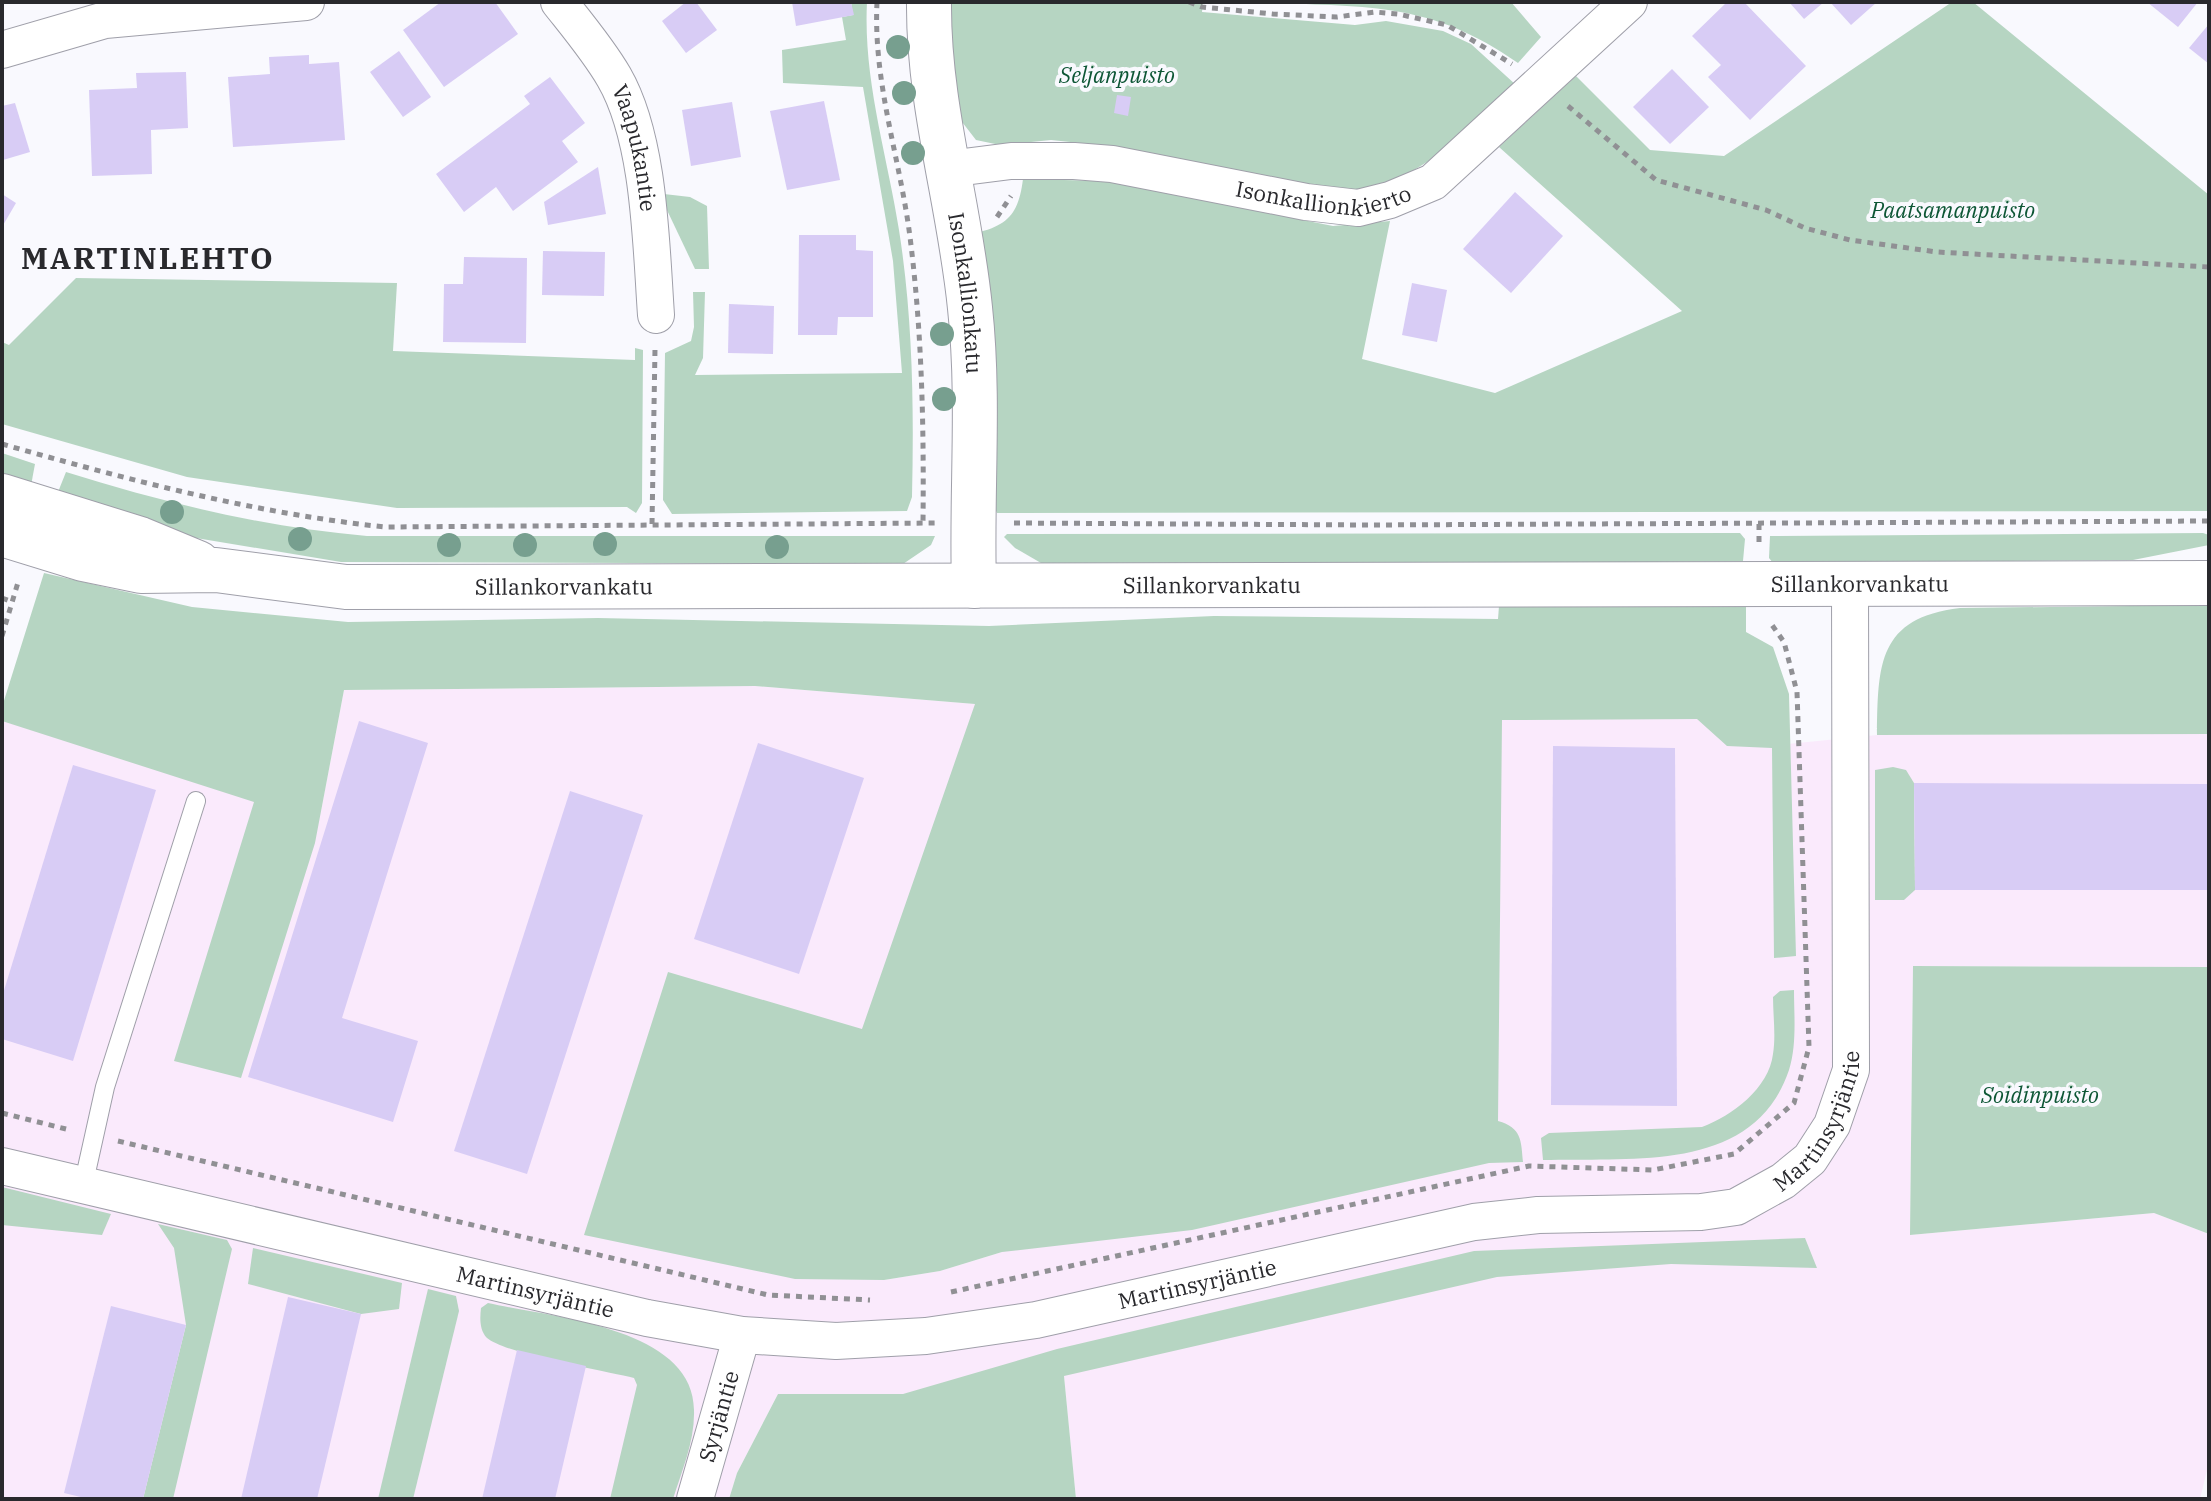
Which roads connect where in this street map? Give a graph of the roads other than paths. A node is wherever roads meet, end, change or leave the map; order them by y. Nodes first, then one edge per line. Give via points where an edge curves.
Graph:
1 (306, 2) edge
2 (559, 2) edge
3 (929, 2) edge
4 (1629, 2) edge
5 (2, 50) edge
6 (948, 169) junction
7 (656, 315) road end
8 (2, 496) edge
9 (2, 534) edge
10 (216, 570) junction
11 (2209, 583) edge
12 (1850, 584) junction
13 (974, 586) junction
14 (196, 801) dead end
15 (2, 1166) edge
16 (83, 1186) junction
17 (742, 1335) junction
18 (695, 1499) edge

1 - 5 street via 105,20
2 - 7 street, Vaapukantie via 615,79 631,122 647,197
3 - 6 main road, Isonkallionkatu via 932,84
4 - 6 street, Isonkallionkierto via 1433,182 1358,208 1112,164 1011,161
6 - 13 main road, Isonkallionkatu via 974,352
8 - 10 main road, Sillankorvankatu via 140,539
9 - 10 main road, Sillankorvankatu via 141,571
10 - 13 main road, Sillankorvankatu via 346,587
11 - 12 main road, Sillankorvankatu
12 - 13 main road, Sillankorvankatu
12 - 17 street, Martinsyrjäntie via 1851,1070 1832,1125 1810,1159 1783,1181 1736,1207 1474,1222 1020,1322 926,1336 836,1341
14 - 16 lane via 105,1087
15 - 16 street, Martinsyrjäntie
16 - 17 street, Martinsyrjäntie via 647,1318
17 - 18 street, Syrjäntie

